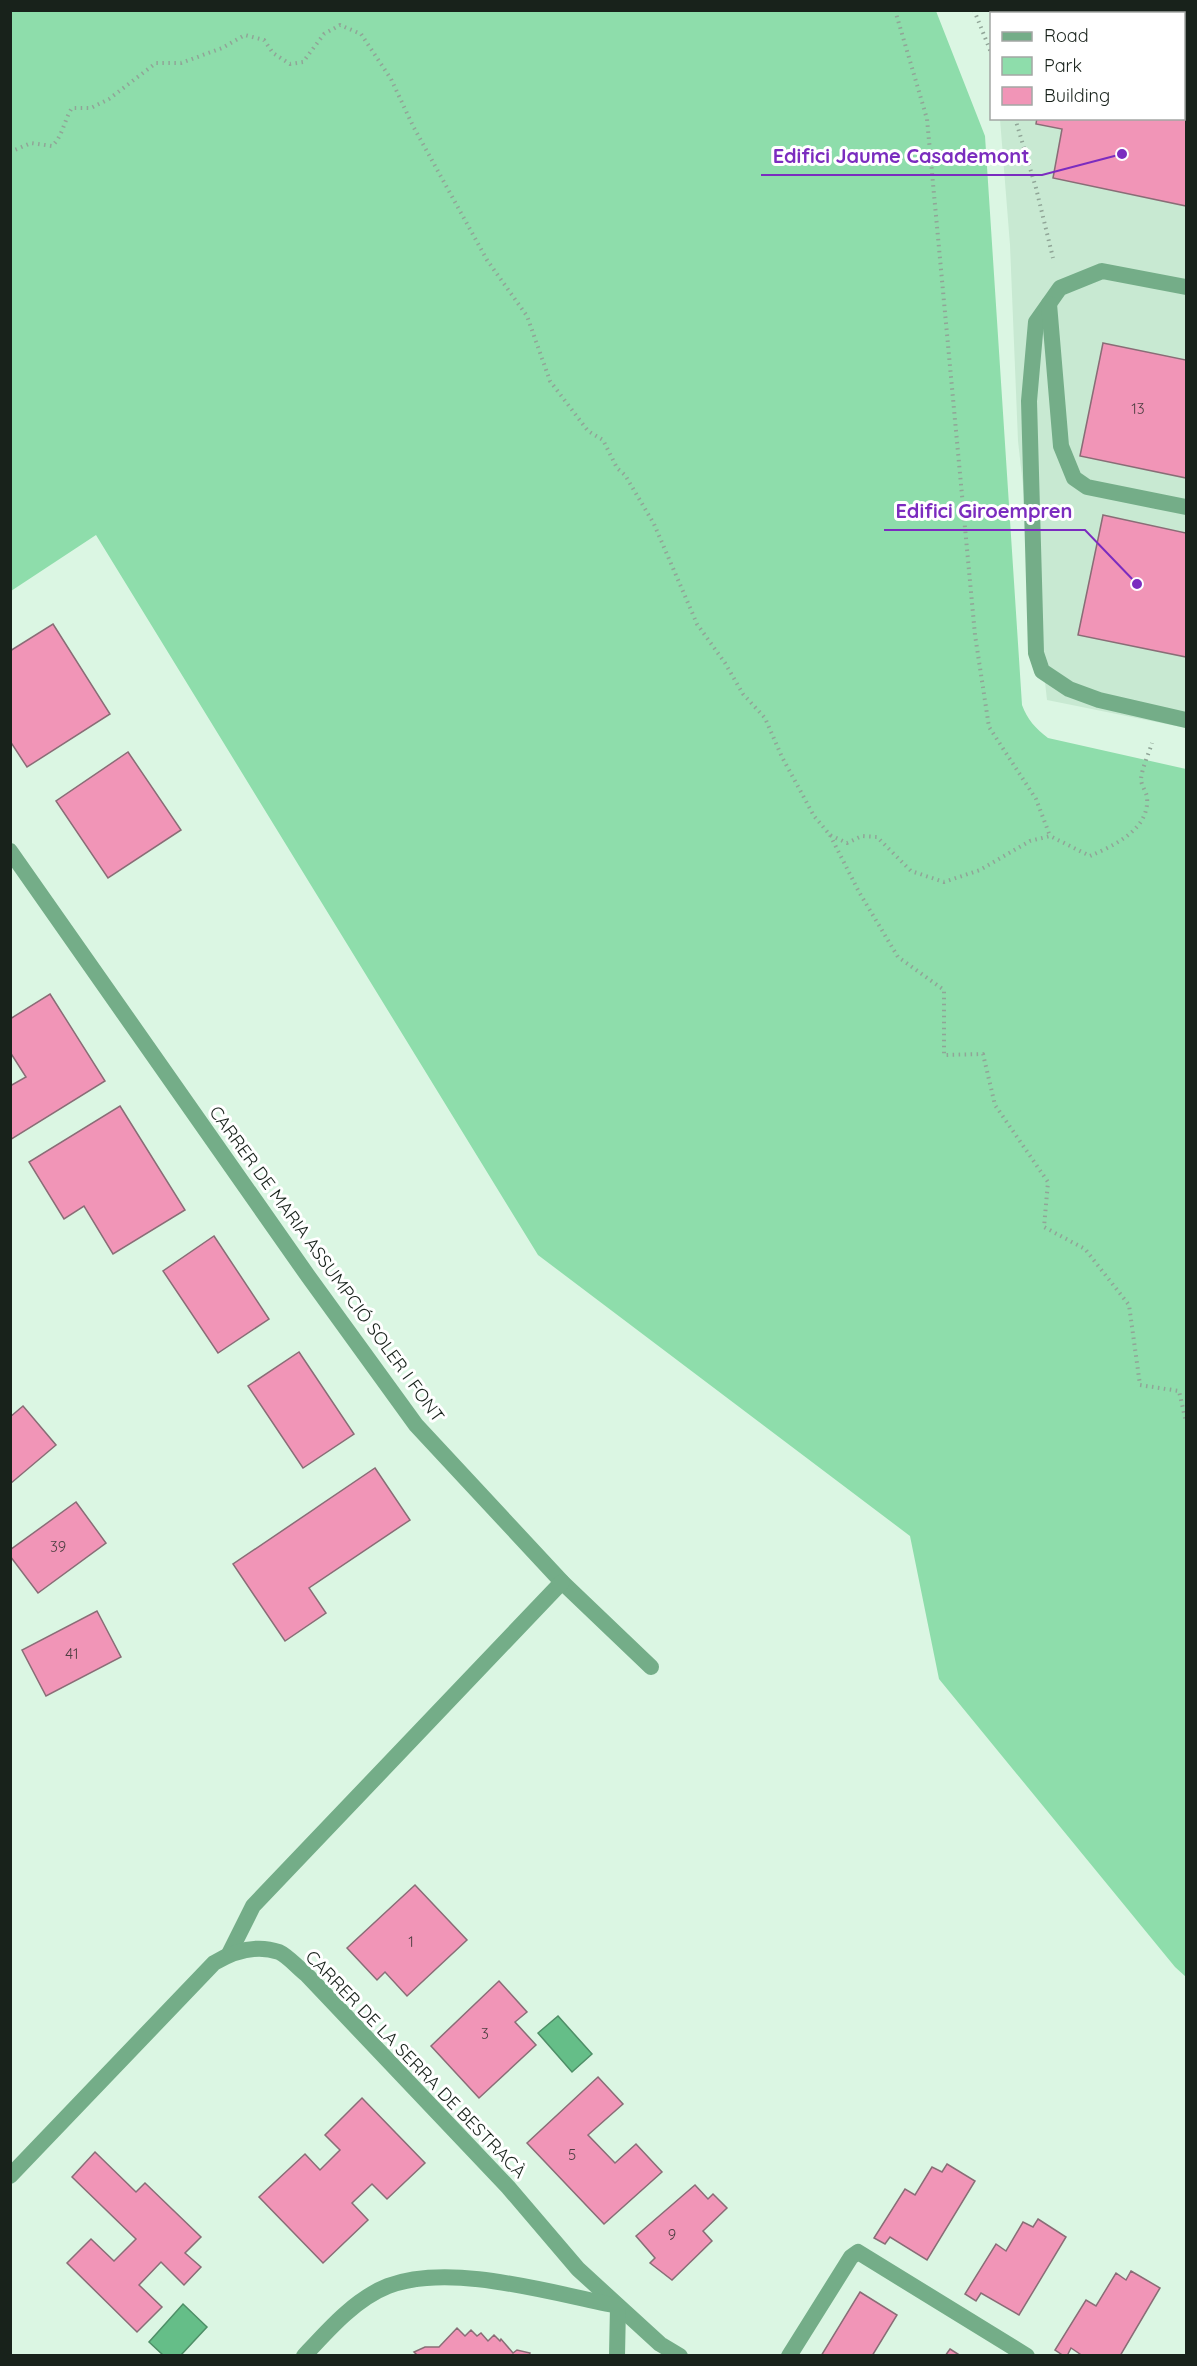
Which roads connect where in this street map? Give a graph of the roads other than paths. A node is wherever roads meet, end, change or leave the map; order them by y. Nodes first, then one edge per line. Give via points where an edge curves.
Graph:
1 (1186, 287) edge
2 (1049, 303) junction
3 (1186, 507) edge
4 (1186, 720) edge
5 (10, 851) edge
6 (562, 1582) junction
7 (651, 1667) dead end
8 (229, 1954) junction
9 (10, 2176) edge
10 (618, 2306) junction
11 (304, 2355) edge
12 (617, 2355) edge
13 (680, 2355) edge
14 (789, 2355) edge
15 (1027, 2355) edge

1 - 2 street via 1102,271 1060,288
2 - 3 street via 1061,446 1074,478 1087,487
2 - 4 street via 1036,322 1029,401 1036,653 1042,671 1069,689
5 - 6 street, CARRER DE MARIA ASSUMPCIÓ SOLER I FONT via 416,1425
6 - 7 street, CARRER DE MARIA ASSUMPCIÓ SOLER I FONT
6 - 8 street via 253,1906
8 - 9 street, CARRER DE LA SERRA DE BESTRACÀ via 214,1964
8 - 10 street, CARRER DE LA SERRA DE BESTRACÀ via 252,1948 281,1953 306,1974 508,2187 578,2269
10 - 11 street via 557,2291 488,2281 409,2281 387,2287 361,2302
10 - 12 street
10 - 13 street, CARRER DE LA SERRA DE BESTRACÀ via 660,2344
14 - 15 street via 851,2257 858,2252

